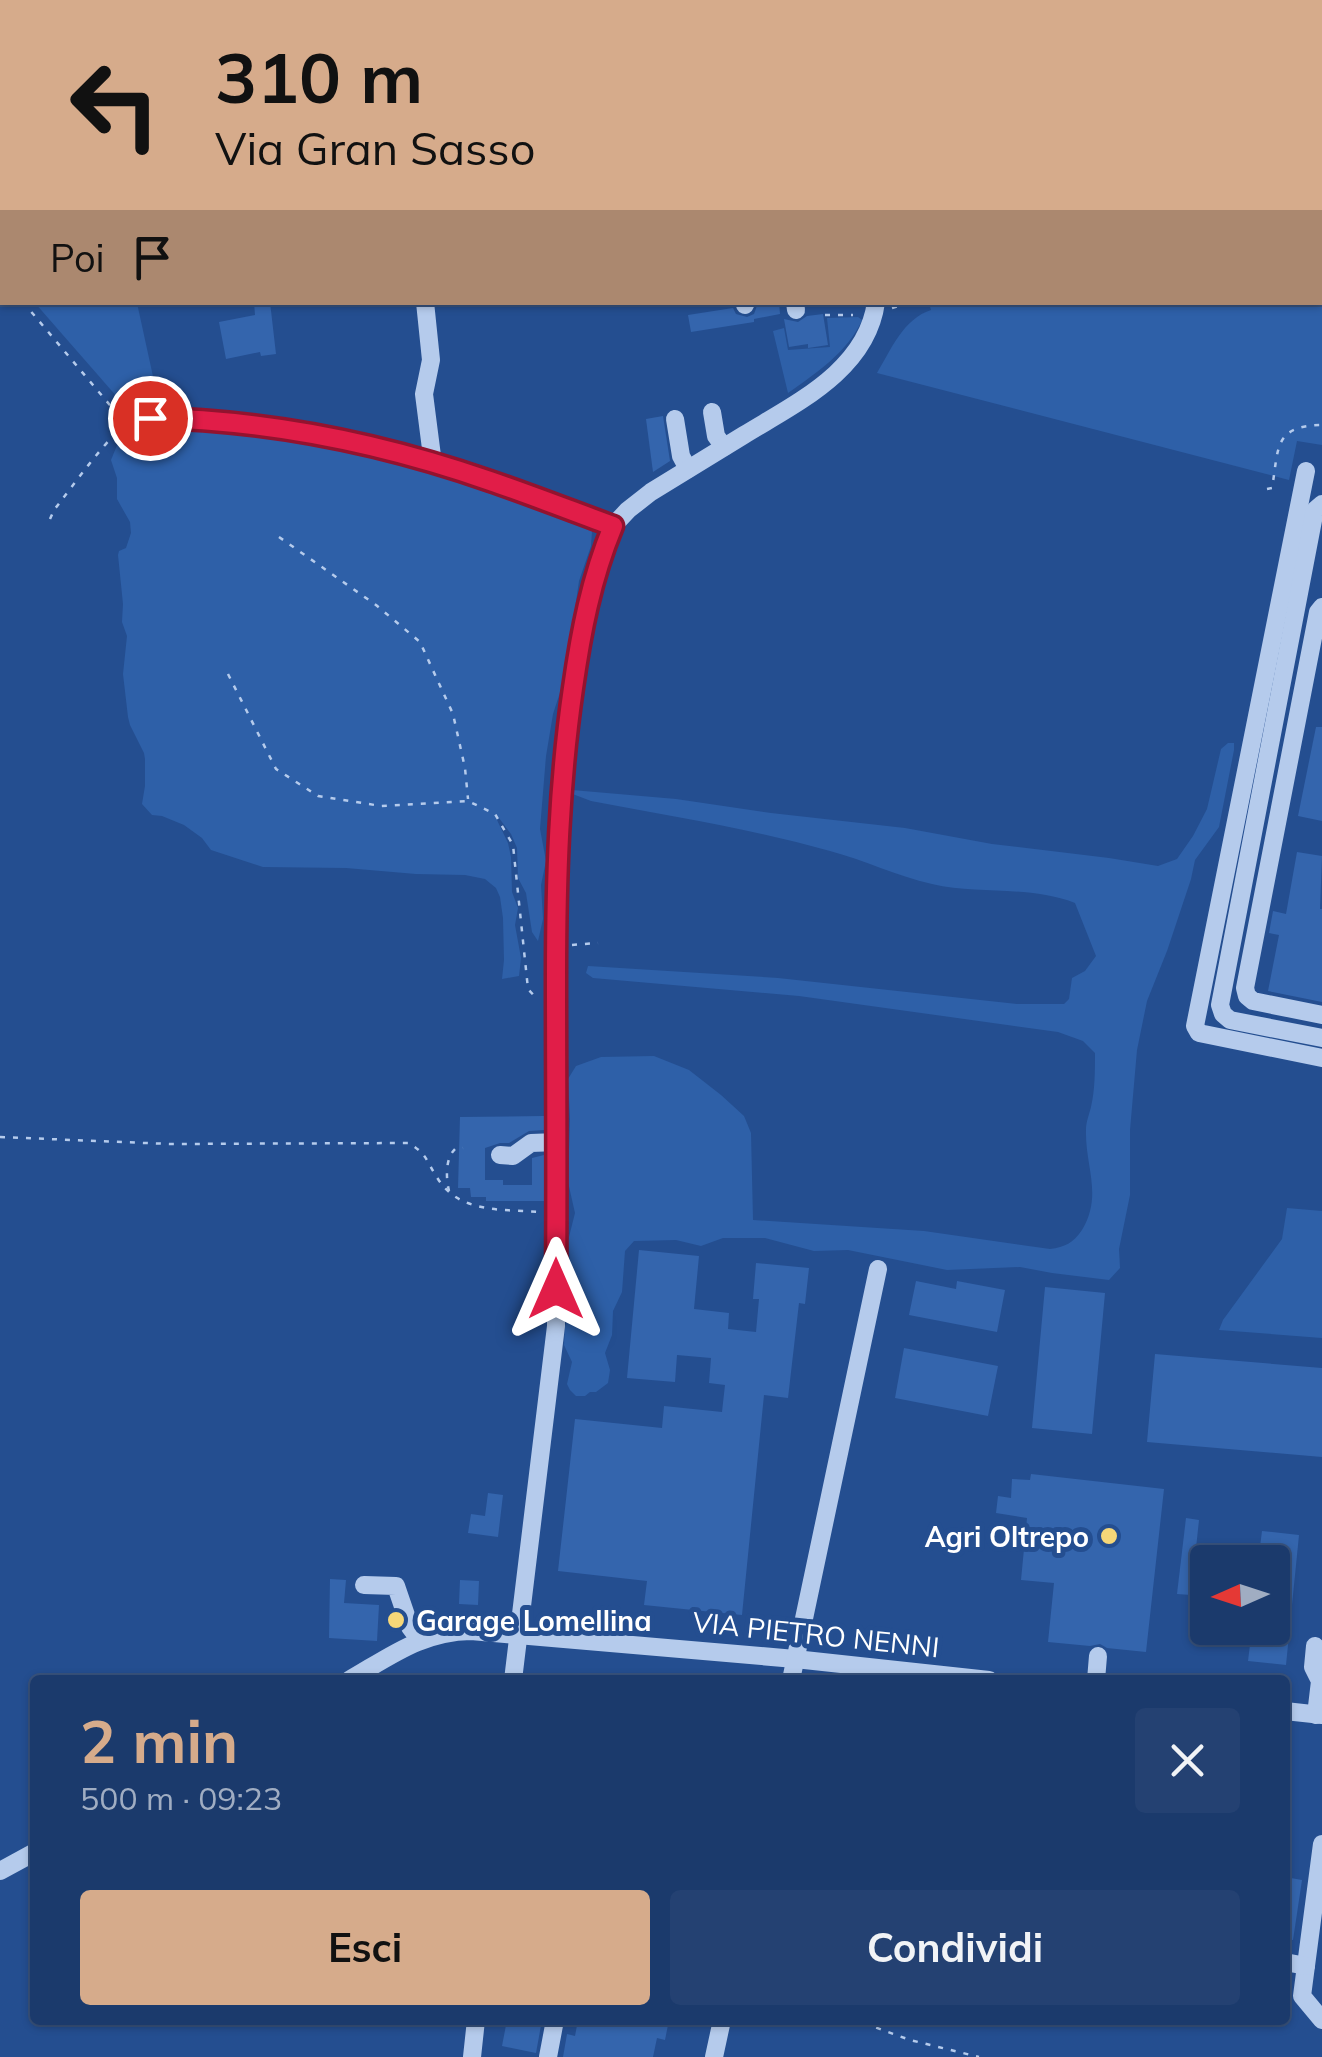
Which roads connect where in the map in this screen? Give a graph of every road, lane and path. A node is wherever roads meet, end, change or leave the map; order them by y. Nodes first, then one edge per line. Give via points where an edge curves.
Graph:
1 (26, 305) edge
2 (424, 305) edge
3 (875, 310) edge
4 (825, 315) dead end
5 (712, 412) dead end
6 (150, 418) joint
7 (675, 419) dead end
8 (730, 420) dead end
9 (124, 423) junction
10 (1322, 425) edge
11 (741, 437) junction
12 (724, 447) junction
13 (433, 464) junction
14 (688, 469) junction
15 (1306, 470) dead end
16 (1267, 488) dead end
17 (1322, 504) edge
18 (50, 519) dead end
19 (613, 526) junction
20 (279, 537) dead end
21 (1322, 608) edge
22 (228, 674) dead end
23 (468, 801) junction
24 (598, 943) dead end
25 (556, 946) junction
26 (556, 1012) junction
27 (1322, 1015) edge
28 (1322, 1038) edge
29 (1322, 1058) edge
30 (0, 1137) edge
31 (556, 1142) junction
32 (463, 1148) dead end
33 (500, 1155) dead end
34 (449, 1193) junction
35 (557, 1214) junction
36 (878, 1269) dead end
37 (364, 1585) dead end
38 (518, 1633) junction
39 (419, 1639) junction
40 (1316, 1646) dead end
41 (1098, 1656) dead end
42 (795, 1659) junction
43 (357, 1675) edge
44 (514, 1675) edge
45 (792, 1675) edge
46 (944, 1675) edge
47 (1096, 1675) edge
48 (1290, 1712) edge
49 (1319, 1715) edge
50 (1322, 1844) edge
51 (30, 1855) edge
52 (0, 1871) edge
53 (1290, 1963) edge
54 (1306, 1966) junction
55 (1322, 2020) edge
56 (475, 2025) edge
57 (554, 2025) edge
58 (721, 2025) edge
59 (869, 2025) edge
60 (472, 2057) edge
61 (548, 2057) edge
62 (714, 2057) edge
63 (979, 2057) edge

1 - 9 path
2 - 13 street via 430,360 424,394
3 - 4 path
3 - 11 street via 867,336 839,371
5 - 12 street
6 - 9 path
6 - 13 street via 284,429
7 - 14 street
8 - 11 street
9 - 18 path
10 - 16 path via 1287,432
11 - 12 street
12 - 14 street
13 - 19 street
14 - 19 street
15 - 29 street via 1195,1026 1199,1033
17 - 28 street via 1315,510 1220,1006 1230,1020
19 - 25 street via 589,595 563,753
20 - 23 path via 420,642 453,714
21 - 27 street via 1245,988 1253,1001
22 - 23 path via 276,768 318,796 381,806
23 - 26 path via 495,814 513,845 528,989
24 - 25 path
25 - 26 street
26 - 31 street
30 - 34 path via 408,1143 424,1152
31 - 33 street via 531,1142 514,1156
31 - 35 street
32 - 34 path via 449,1157
34 - 35 path via 475,1207
35 - 38 street via 556,1326
36 - 42 street
37 - 39 street via 396,1586
38 - 39 street, VIA PIETRO NENNI via 453,1631
38 - 42 street, VIA PIETRO NENNI
38 - 44 street
39 - 43 street, VIA PIETRO NENNI
40 - 49 street
41 - 47 street
42 - 45 street
42 - 46 street, VIA PIETRO NENNI
48 - 49 street
50 - 54 street
51 - 52 street
53 - 54 street
54 - 55 street via 1302,1996
56 - 60 street
57 - 61 street
58 - 62 street
59 - 63 path

